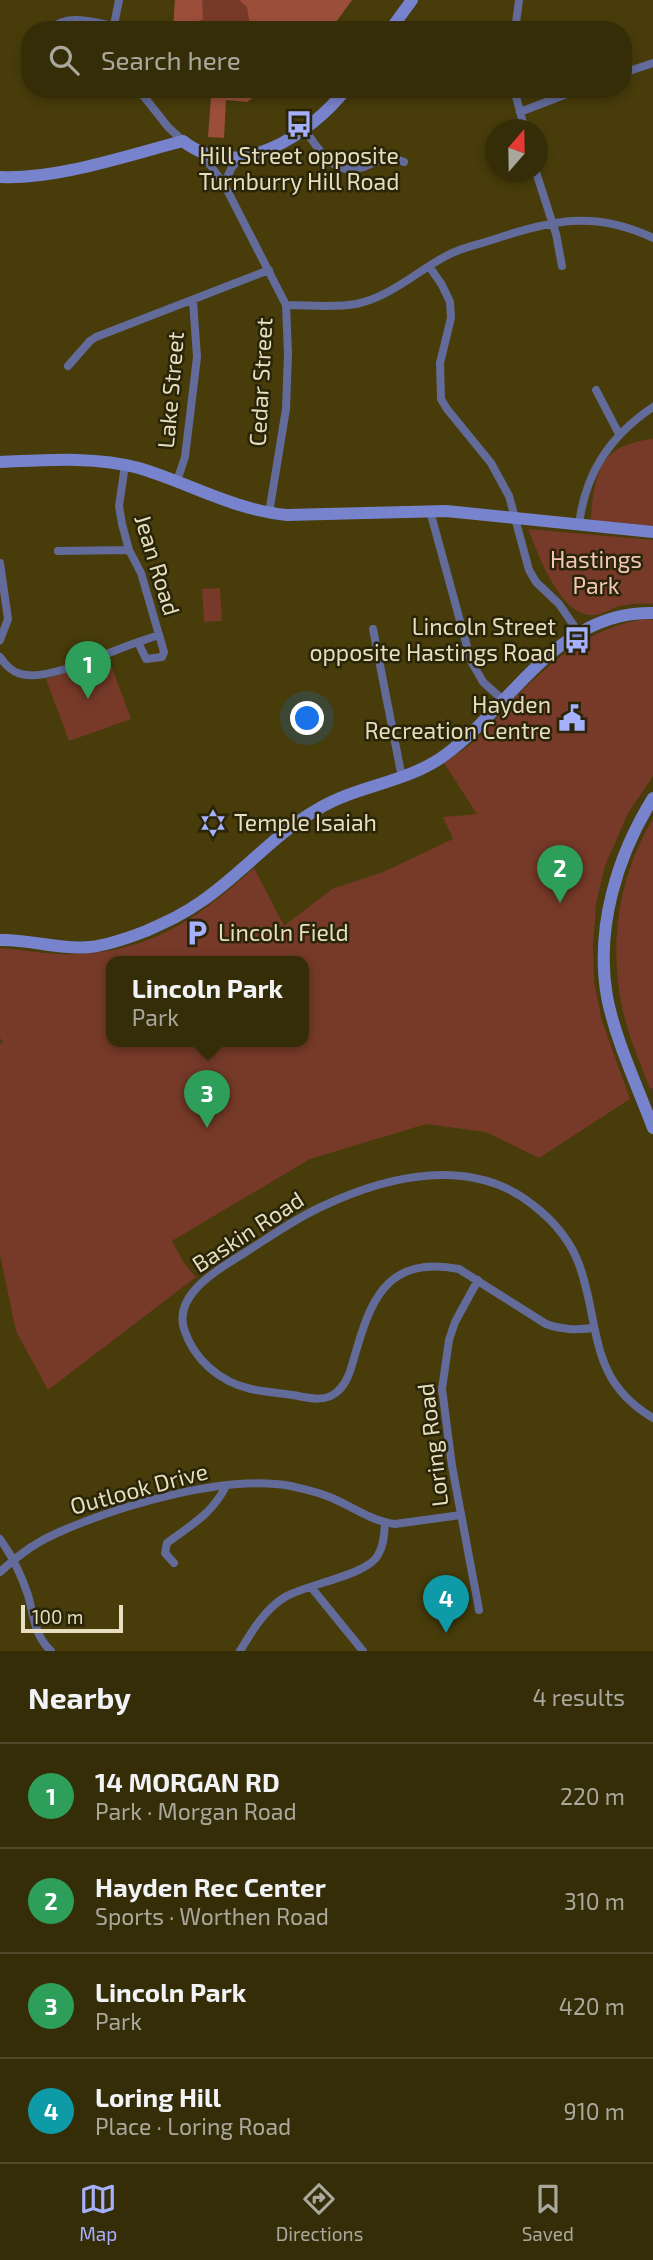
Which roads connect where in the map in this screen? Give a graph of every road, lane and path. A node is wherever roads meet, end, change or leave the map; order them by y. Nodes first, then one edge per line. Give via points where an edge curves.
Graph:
1 (119, 0) edge
2 (412, 0) edge
3 (519, 0) edge
4 (115, 21) edge
5 (397, 21) edge
6 (516, 21) edge
7 (653, 62) edge
8 (632, 70) edge
9 (145, 98) edge
10 (338, 98) edge
11 (516, 98) edge
12 (557, 98) edge
13 (520, 112) junction
14 (522, 119) edge
15 (304, 130) junction
16 (183, 141) junction
17 (200, 152) junction
18 (242, 157) junction
19 (404, 162) dead end
20 (0, 177) edge
21 (539, 182) edge
22 (224, 184) junction
23 (552, 223) junction
24 (653, 238) edge
25 (429, 266) junction
26 (562, 266) dead end
27 (269, 270) junction
28 (193, 301) junction
29 (286, 305) junction
30 (68, 366) dead end
31 (596, 390) dead end
32 (653, 407) edge
33 (619, 434) junction
34 (0, 462) edge
35 (125, 465) junction
36 (177, 481) junction
37 (430, 511) junction
38 (269, 513) junction
39 (515, 518) junction
40 (579, 525) junction
41 (653, 531) edge
42 (129, 550) junction
43 (58, 551) dead end
44 (0, 563) edge
45 (653, 613) edge
46 (373, 629) dead end
47 (579, 632) junction
48 (159, 635) junction
49 (0, 640) edge
50 (138, 642) junction
51 (0, 657) edge
52 (503, 700) junction
53 (402, 778) junction
54 (653, 798) edge
55 (0, 940) edge
56 (653, 1128) edge
57 (478, 1280) junction
58 (593, 1328) junction
59 (653, 1418) edge
60 (226, 1486) junction
61 (461, 1515) junction
62 (385, 1523) junction
63 (0, 1539) edge
64 (15, 1559) junction
65 (174, 1563) dead end
66 (0, 1572) edge
67 (311, 1587) junction
68 (479, 1611) dead end
69 (40, 1641) junction
70 (43, 1651) edge
71 (51, 1651) edge
72 (240, 1651) edge
73 (363, 1651) edge

1 - 4 street
2 - 5 street
3 - 6 street
7 - 8 street
9 - 16 street, Cedar Street
10 - 15 street
11 - 13 street
12 - 13 street
13 - 14 street
15 - 18 street via 267,150
15 - 19 street via 327,159 343,169 355,170 391,157
16 - 17 street, Cedar Street
16 - 20 street via 50,173
17 - 18 street
17 - 22 street, Cedar Street
18 - 22 street
21 - 23 street
22 - 27 street, Cedar Street
23 - 24 street via 611,223
23 - 25 street via 459,250
23 - 26 street
25 - 29 street via 393,289 357,303
25 - 39 street via 450,302 451,318 440,363 441,399 491,463
27 - 28 street
27 - 29 street, Cedar Street
28 - 30 street via 96,337
28 - 36 street, Lake Street via 197,357 185,457
29 - 38 street, Cedar Street via 286,409
31 - 33 street
32 - 33 street
33 - 40 street via 586,487
34 - 35 street
35 - 36 street
35 - 42 street, Jean Road via 119,506
36 - 38 street
37 - 38 street
37 - 39 street
37 - 52 street via 471,661
39 - 40 street
39 - 47 street via 529,570
40 - 41 street
42 - 43 street
42 - 48 street, Jean Road via 141,573
44 - 49 street via 8,619
45 - 47 street via 627,615
46 - 53 street
47 - 52 street
48 - 50 street, Jean Road
48 - 50 street, Jean Road via 162,657 146,659
50 - 51 street via 37,675 15,672
52 - 53 street via 447,754
53 - 55 street via 321,807 174,919 92,947
54 - 56 street via 634,828 619,866 607,912 604,957 616,1031
57 - 58 street, Baskin Road via 546,1324 575,1331
57 - 58 street, Baskin Road via 459,1269 432,1267 408,1271 386,1285 368,1313 349,1376 327,1399 232,1383 199,1357 182,1323 192,1293 201,1283 322,1206 372,1188 453,1174 506,1187 550,1218 580,1266
57 - 61 street, Loring Road via 452,1330 442,1389
58 - 59 street, Baskin Road via 612,1380 636,1408
60 - 62 street, Outlook Drive via 292,1486 331,1497
60 - 64 street, Outlook Drive via 178,1494 102,1516 56,1533
60 - 65 street via 210,1511 164,1546
61 - 62 street, Outlook Drive
61 - 68 street, Loring Road
62 - 67 street via 378,1557 371,1564
63 - 64 street
64 - 66 street, Outlook Drive
64 - 69 street
67 - 72 street via 284,1598 265,1614
67 - 73 street
69 - 70 street
69 - 71 street

